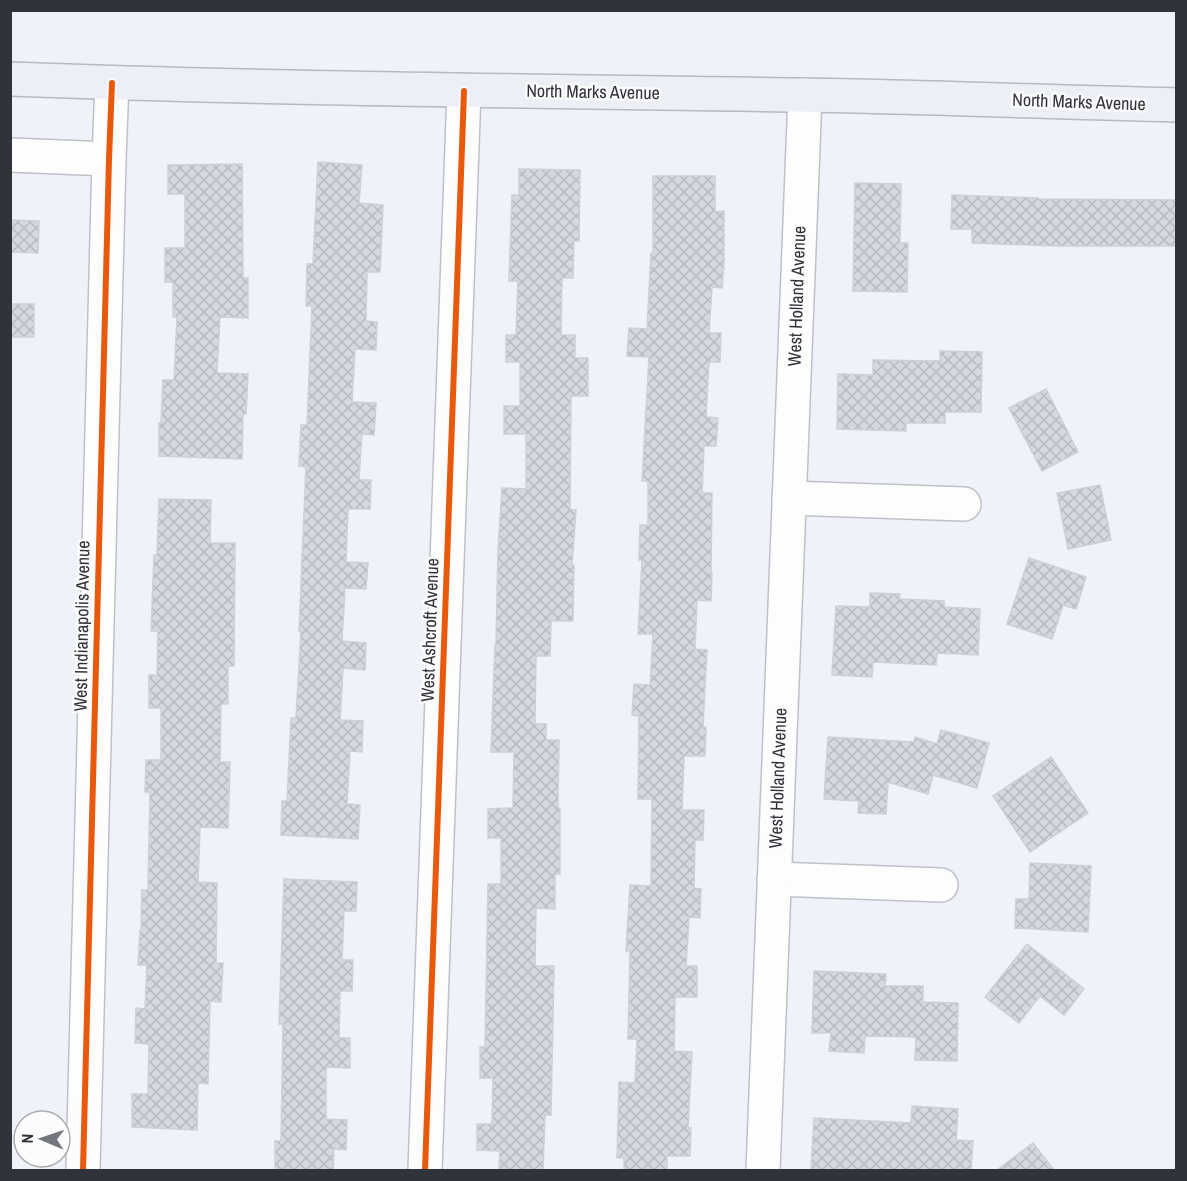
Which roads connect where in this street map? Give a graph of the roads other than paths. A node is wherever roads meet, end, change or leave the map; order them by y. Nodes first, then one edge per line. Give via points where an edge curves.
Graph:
1 (10, 79) edge
2 (112, 83) junction
3 (465, 91) junction
4 (805, 95) junction
5 (1176, 105) edge
6 (10, 155) edge
7 (109, 159) junction
8 (789, 498) junction
9 (964, 504) dead end
10 (774, 879) junction
11 (941, 885) dead end
12 (83, 1170) edge
13 (425, 1170) edge
14 (762, 1170) edge

1 - 2 main road, North Marks Avenue
2 - 3 main road, North Marks Avenue
2 - 7 street, West Indianapolis Avenue
3 - 4 main road, North Marks Avenue
3 - 13 street, West Ashcroft Avenue
4 - 5 main road, North Marks Avenue
4 - 8 street, West Holland Avenue
6 - 7 street
7 - 12 street, West Indianapolis Avenue
8 - 9 street
8 - 10 street, West Holland Avenue
10 - 11 street
10 - 14 street, West Holland Avenue

